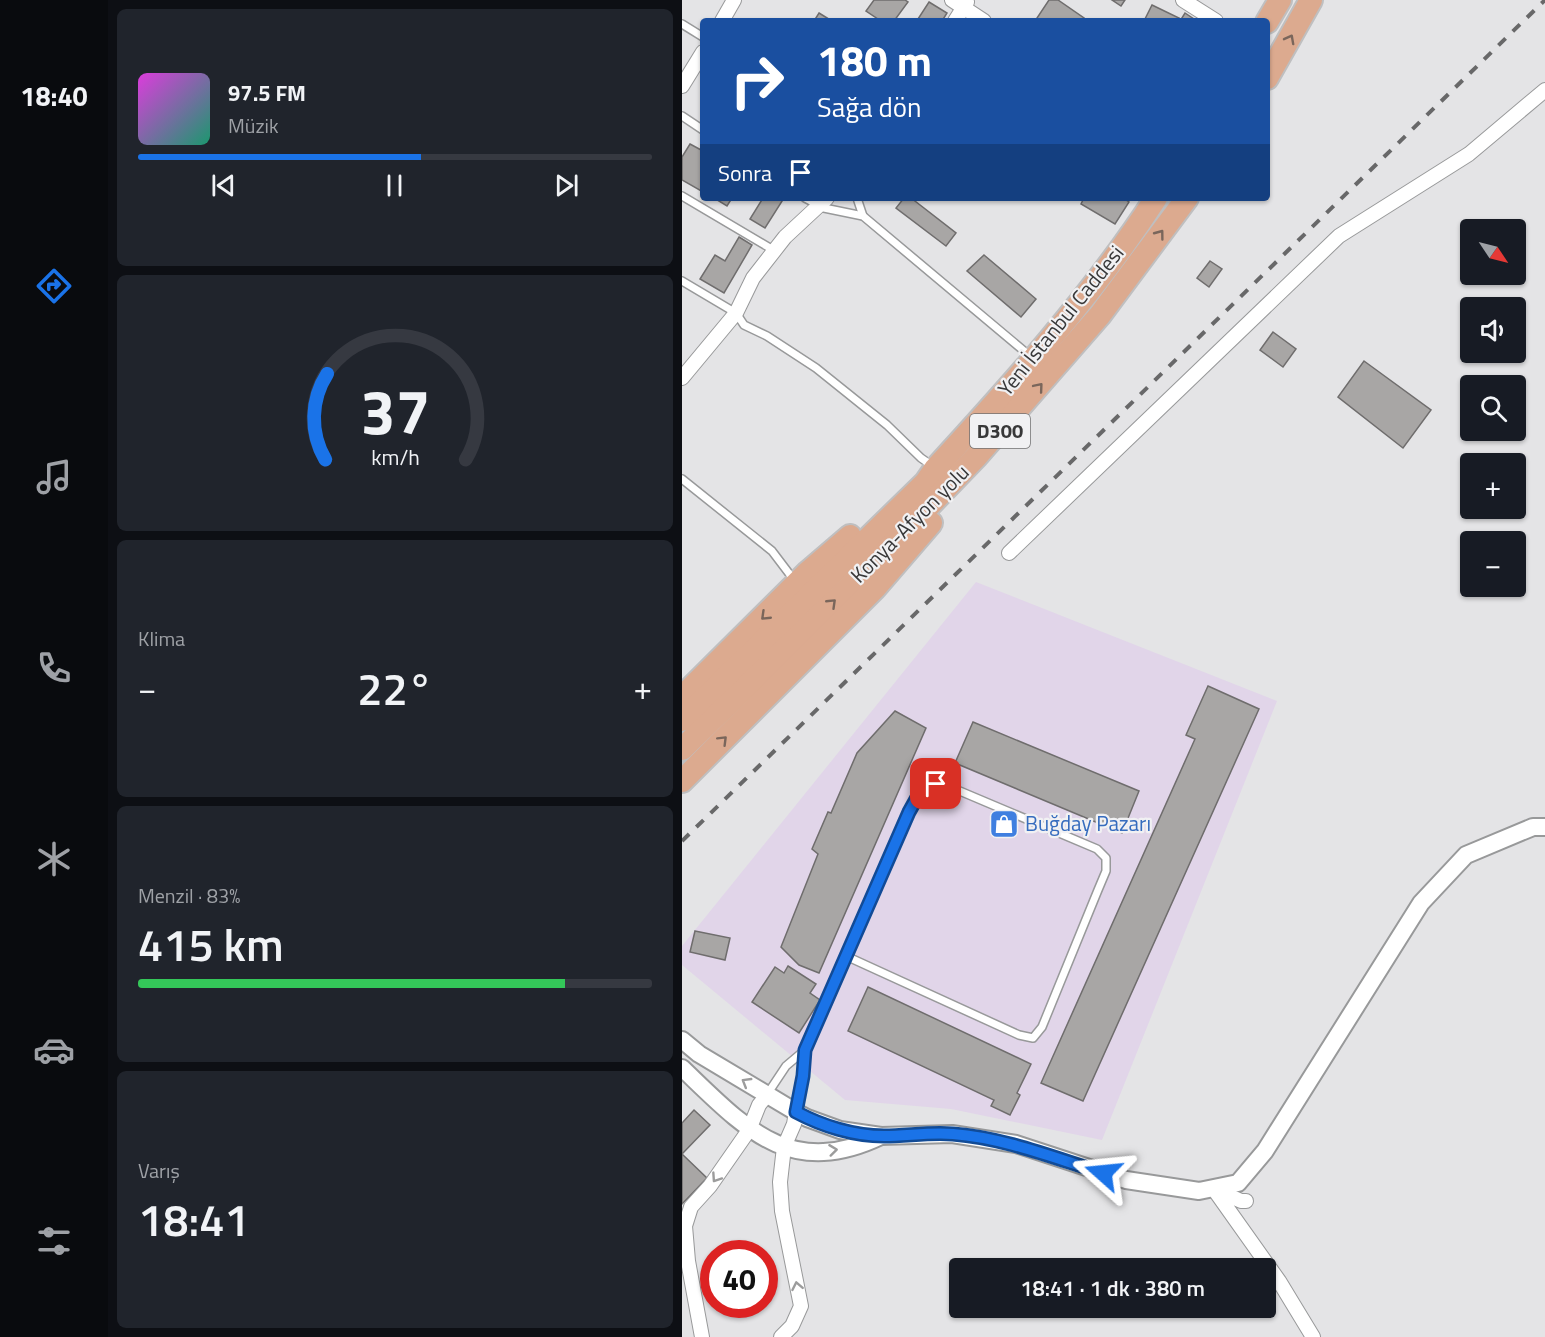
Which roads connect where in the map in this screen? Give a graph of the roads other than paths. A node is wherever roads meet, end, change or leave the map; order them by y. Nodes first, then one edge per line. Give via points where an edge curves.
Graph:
1 (734, 0) edge
2 (1183, 0) edge
3 (1280, 0) edge
4 (1311, 0) edge
5 (961, 2) edge
6 (724, 18) edge
7 (956, 18) edge
8 (980, 18) edge
9 (1211, 18) edge
10 (1269, 18) edge
11 (682, 24) edge
12 (700, 35) edge
13 (700, 57) edge
14 (1270, 73) edge
15 (682, 86) edge
16 (1544, 90) edge
17 (682, 116) edge
18 (700, 128) edge
19 (682, 196) edge
20 (858, 201) edge
21 (1154, 201) edge
22 (1185, 201) edge
23 (823, 202) edge
24 (863, 216) junction
25 (775, 251) junction
26 (682, 281) edge
27 (736, 313) junction
28 (1034, 359) junction
29 (684, 372) edge
30 (977, 456) junction
31 (935, 469) junction
32 (682, 479) edge
33 (1009, 553) dead end
34 (797, 585) junction
35 (783, 635) junction
36 (682, 697) edge
37 (682, 720) edge
38 (682, 749) edge
39 (682, 781) edge
40 (1544, 827) edge
41 (846, 956) junction
42 (682, 1040) edge
43 (805, 1050) junction
44 (682, 1068) edge
45 (767, 1095) junction
46 (796, 1112) junction
47 (749, 1130) junction
48 (881, 1136) junction
49 (784, 1147) junction
50 (1213, 1188) junction
51 (1246, 1201) dead end
52 (702, 1337) edge
53 (781, 1337) edge
54 (1313, 1337) edge

1 - 6 street
2 - 9 street
3 - 10 highway
14 -> 4 highway
5 - 7 street
5 - 8 street
11 - 12 lane
13 - 15 street
16 - 33 street via 1469,154 1339,236
17 - 18 lane
19 - 25 lane
20 - 24 lane
21 - 28 highway, Yeni İstanbul Caddesi / D300
30 -> 22 highway, Konya-Afyon yolu / D300 via 1100,315
23 - 24 lane
23 - 25 street
24 - 28 lane
25 - 27 street via 753,278
26 - 27 lane
27 - 29 street
27 - 31 lane via 744,325 824,375
28 - 31 highway, Yeni İstanbul Caddesi / D300
35 -> 30 highway, Konya-Afyon yolu / D300 via 875,562
39 -> 30 highway via 875,588 949,501
31 - 34 highway via 921,474
31 - 35 highway, Yeni İstanbul Caddesi / D300
32 - 34 lane via 772,551
34 -> 36 highway
35 - 37 highway, Yeni İstanbul Caddesi / D300
35 - 38 highway, Konya-Afyon yolu / D300
40 - 50 street via 1533,827 1465,855 1421,903 1265,1150 1238,1183
41 - 41 lane via 909,812 919,794 936,784 1097,849 1106,858 1106,871 1094,901 1042,1027 1033,1038
41 - 43 lane
45 -> 42 street
43 - 45 lane via 786,1066
43 - 46 lane
44 - 47 street
45 - 46 street
45 - 47 street
46 - 48 street via 840,1130
46 - 49 street
47 - 49 street
47 -> 52 street via 691,1208 685,1226
49 -> 48 street via 819,1152 860,1146
48 - 50 street via 952,1134 1016,1144 1126,1180 1199,1191
53 -> 49 street via 792,1326 801,1306 782,1211
50 - 51 street
50 - 54 street

